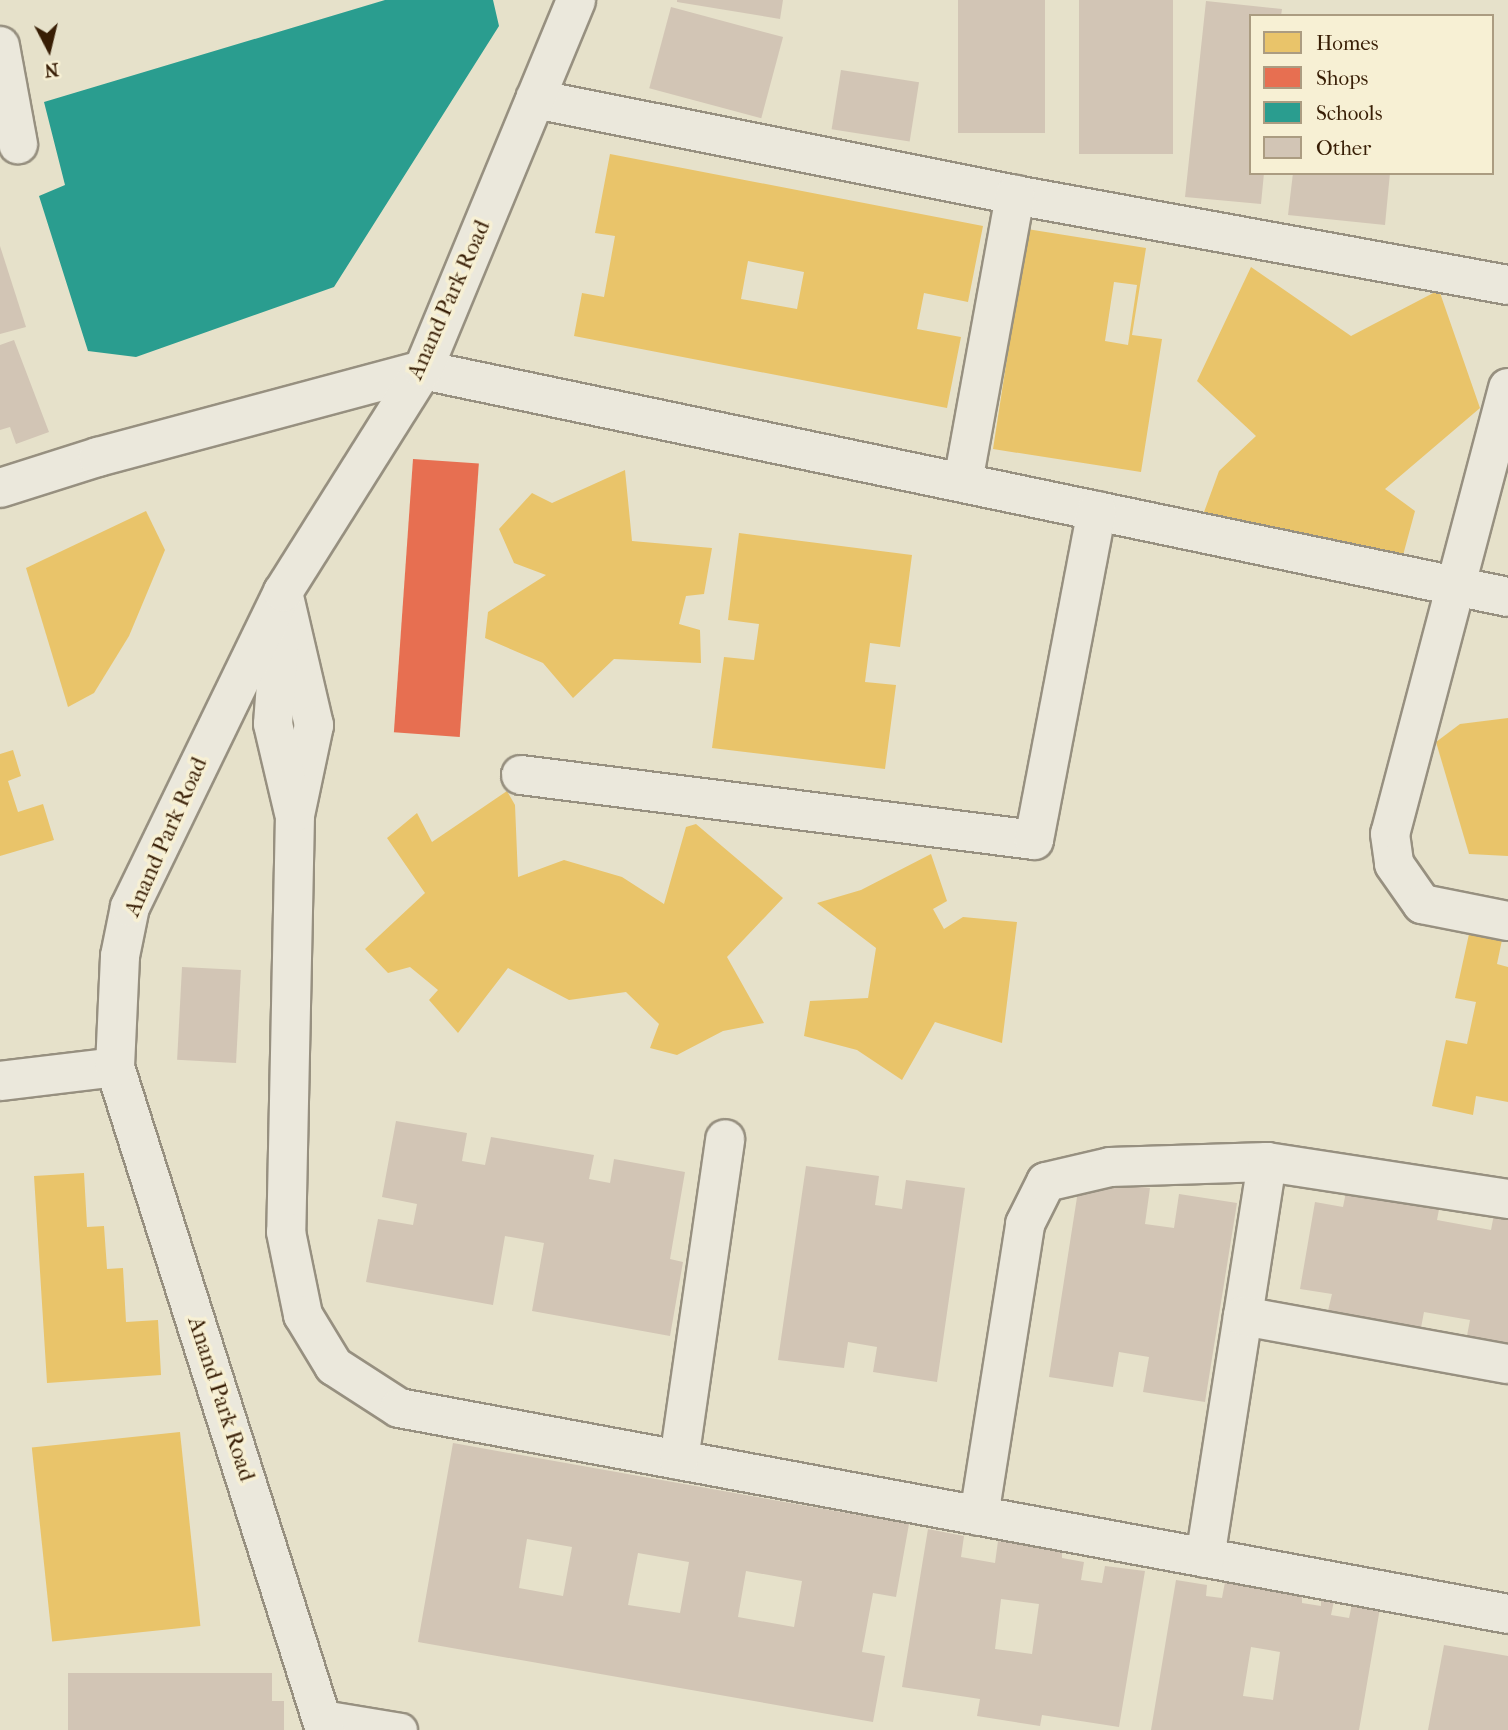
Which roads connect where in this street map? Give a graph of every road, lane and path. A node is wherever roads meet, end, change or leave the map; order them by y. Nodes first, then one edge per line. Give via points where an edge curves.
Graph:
1 (576, 0) edge
2 (0, 46) edge
3 (535, 99) junction
4 (19, 144) dead end
5 (1015, 195) junction
6 (1508, 285) edge
7 (423, 370) junction
8 (1508, 388) edge
9 (963, 482) junction
10 (0, 488) edge
11 (1097, 510) junction
12 (1456, 586) junction
13 (283, 592) junction
14 (1508, 597) edge
15 (521, 775) dead end
16 (1508, 921) edge
17 (115, 1067) junction
18 (0, 1081) edge
19 (725, 1139) dead end
20 (1267, 1161) junction
21 (1508, 1199) edge
22 (1243, 1316) junction
23 (1508, 1364) edge
24 (679, 1460) junction
25 (979, 1516) junction
26 (1205, 1558) junction
27 (1508, 1614) edge
28 (324, 1723) edge
29 (401, 1730) edge

1 - 3 street, Anand Park Road
2 - 4 street
3 - 5 street
3 - 7 street, Anand Park Road
5 - 6 street
5 - 9 street
7 - 9 street
7 - 10 street via 98,457
7 - 13 street, Anand Park Road
8 - 12 street
9 - 11 street
11 - 12 street
11 - 15 street via 1034,840
12 - 14 street
12 - 16 street via 1390,834 1394,863 1422,904
13 - 17 street, Anand Park Road via 130,907 120,956
13 - 24 street via 314,725 295,815 286,1232 303,1315 334,1366 399,1408
17 - 18 street
17 - 28 street, Anand Park Road
19 - 24 street
20 - 21 street
20 - 22 street
20 - 25 street via 1110,1167 1046,1182 1025,1224
22 - 23 street
22 - 26 street
24 - 25 street
25 - 26 street
26 - 27 street
28 - 29 lane

